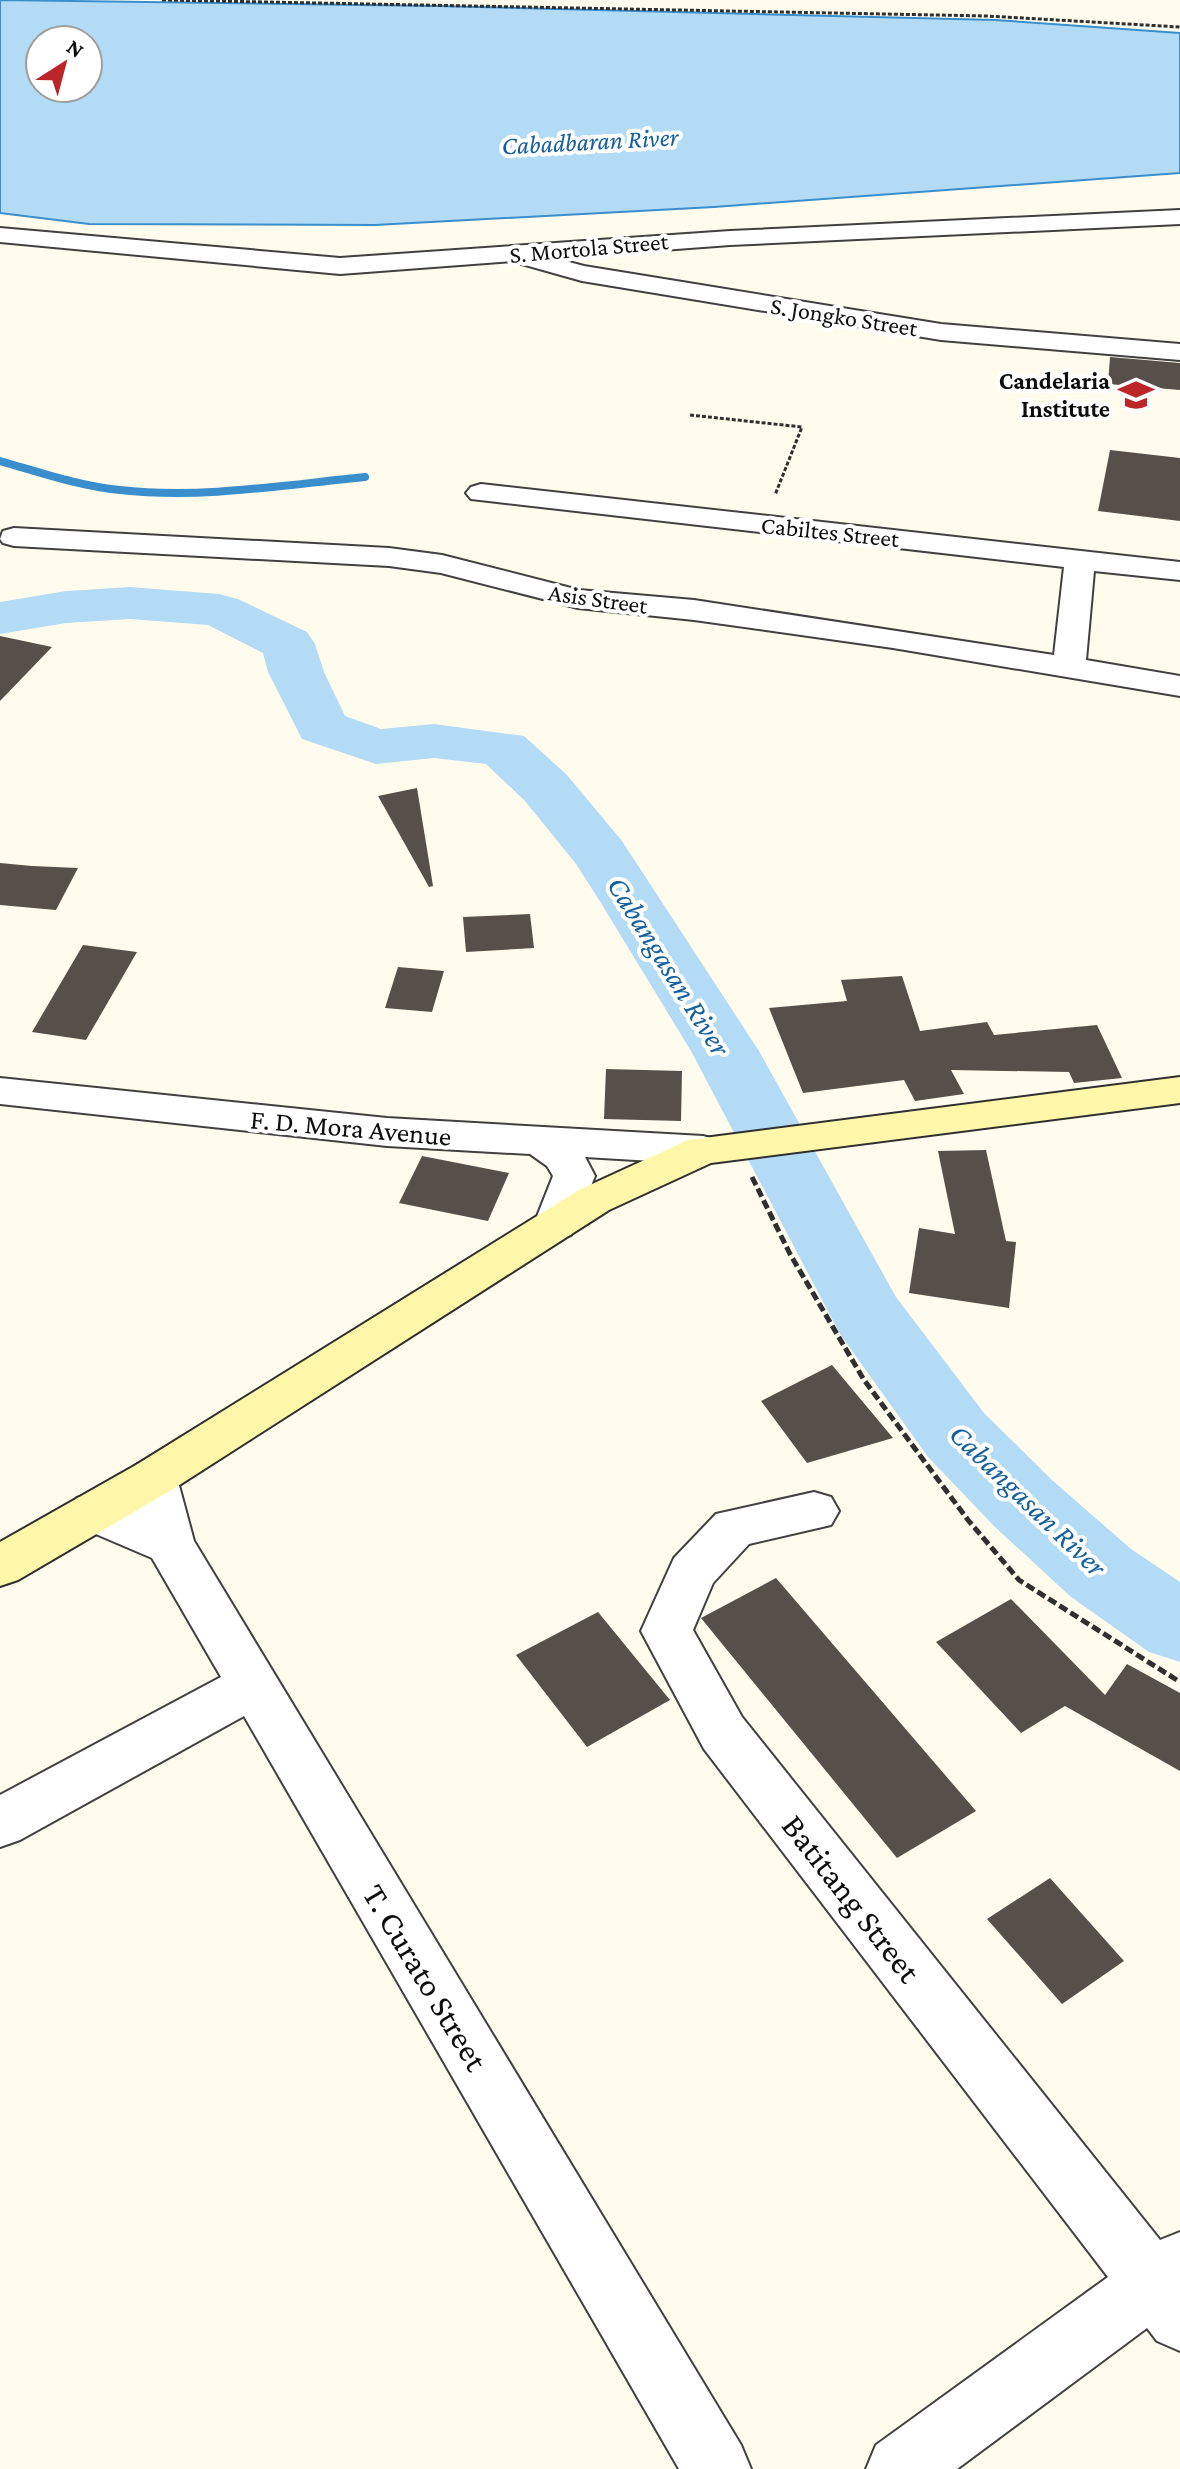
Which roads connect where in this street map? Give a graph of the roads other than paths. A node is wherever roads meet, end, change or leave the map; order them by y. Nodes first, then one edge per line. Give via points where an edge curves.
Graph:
1 (1180, 217) edge
2 (0, 235) edge
3 (513, 254) junction
4 (1180, 352) edge
5 (481, 493) dead end
6 (14, 537) dead end
7 (1080, 560) junction
8 (1180, 571) edge
9 (1069, 668) junction
10 (1180, 686) edge
11 (1179, 1090) edge
12 (0, 1091) edge
13 (540, 1141) junction
14 (740, 1144) junction
15 (556, 1224) junction
16 (153, 1478) junction
17 (814, 1511) dead end
18 (94, 1512) junction
19 (170, 1544) junction
20 (0, 1566) edge
21 (253, 1685) junction
22 (0, 1823) edge
23 (1172, 2289) edge
24 (717, 2469) edge
25 (900, 2469) edge

1 - 3 street, S. Mortola Street
2 - 3 street, S. Mortola Street via 340,266
3 - 4 street, S. Jongko Street via 612,279 941,332
5 - 7 street, Cabiltes Street
6 - 9 street, Asis Street via 429,562 578,599 694,610
7 - 8 street, Cabiltes Street
7 - 9 street
9 - 10 street, Asis Street
11 - 14 main road
12 - 13 street, F. D. Mora Avenue via 387,1132
13 - 14 street, F. D. Mora Avenue
13 - 15 street via 564,1157 574,1176
14 - 15 main road via 594,1200
15 - 16 main road
16 - 18 main road
16 - 19 street, T. Curato Street
17 - 23 street, Batitang Street via 734,1528 692,1572 667,1631 723,1733
18 - 19 street
18 - 20 main road
19 - 21 street, T. Curato Street
21 - 22 street
21 - 24 street, T. Curato Street
23 - 25 street

